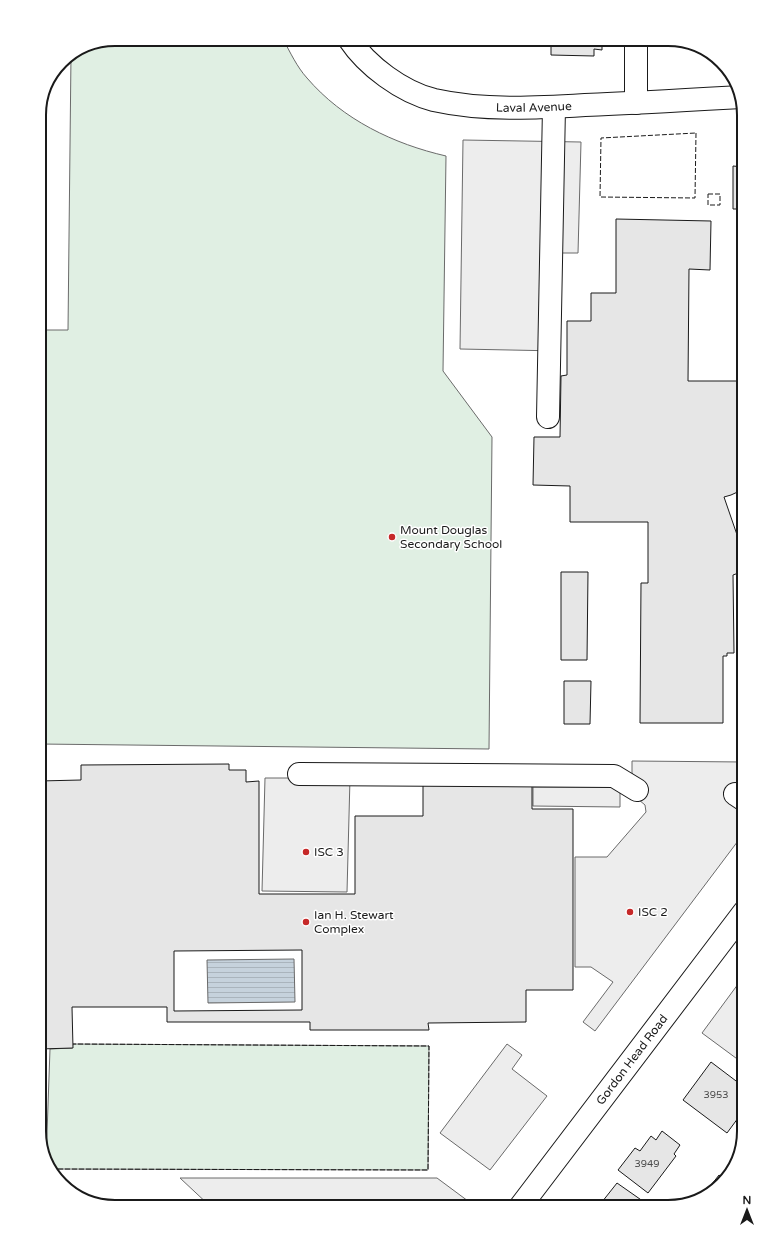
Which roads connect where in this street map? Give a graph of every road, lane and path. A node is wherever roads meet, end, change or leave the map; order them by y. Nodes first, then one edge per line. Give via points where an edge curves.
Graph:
1 (355, 46) edge
2 (636, 46) edge
3 (734, 97) edge
4 (636, 103) junction
5 (554, 107) junction
6 (548, 417) dead end
7 (299, 774) dead end
8 (637, 790) dead end
9 (737, 921) edge
10 (525, 1200) edge

1 - 5 street, Laval Avenue via 390,78 409,90 433,99 494,106
2 - 4 street
3 - 4 street, Laval Avenue
4 - 5 street, Laval Avenue
5 - 6 street
7 - 8 street via 614,776
9 - 10 street, Gordon Head Road

